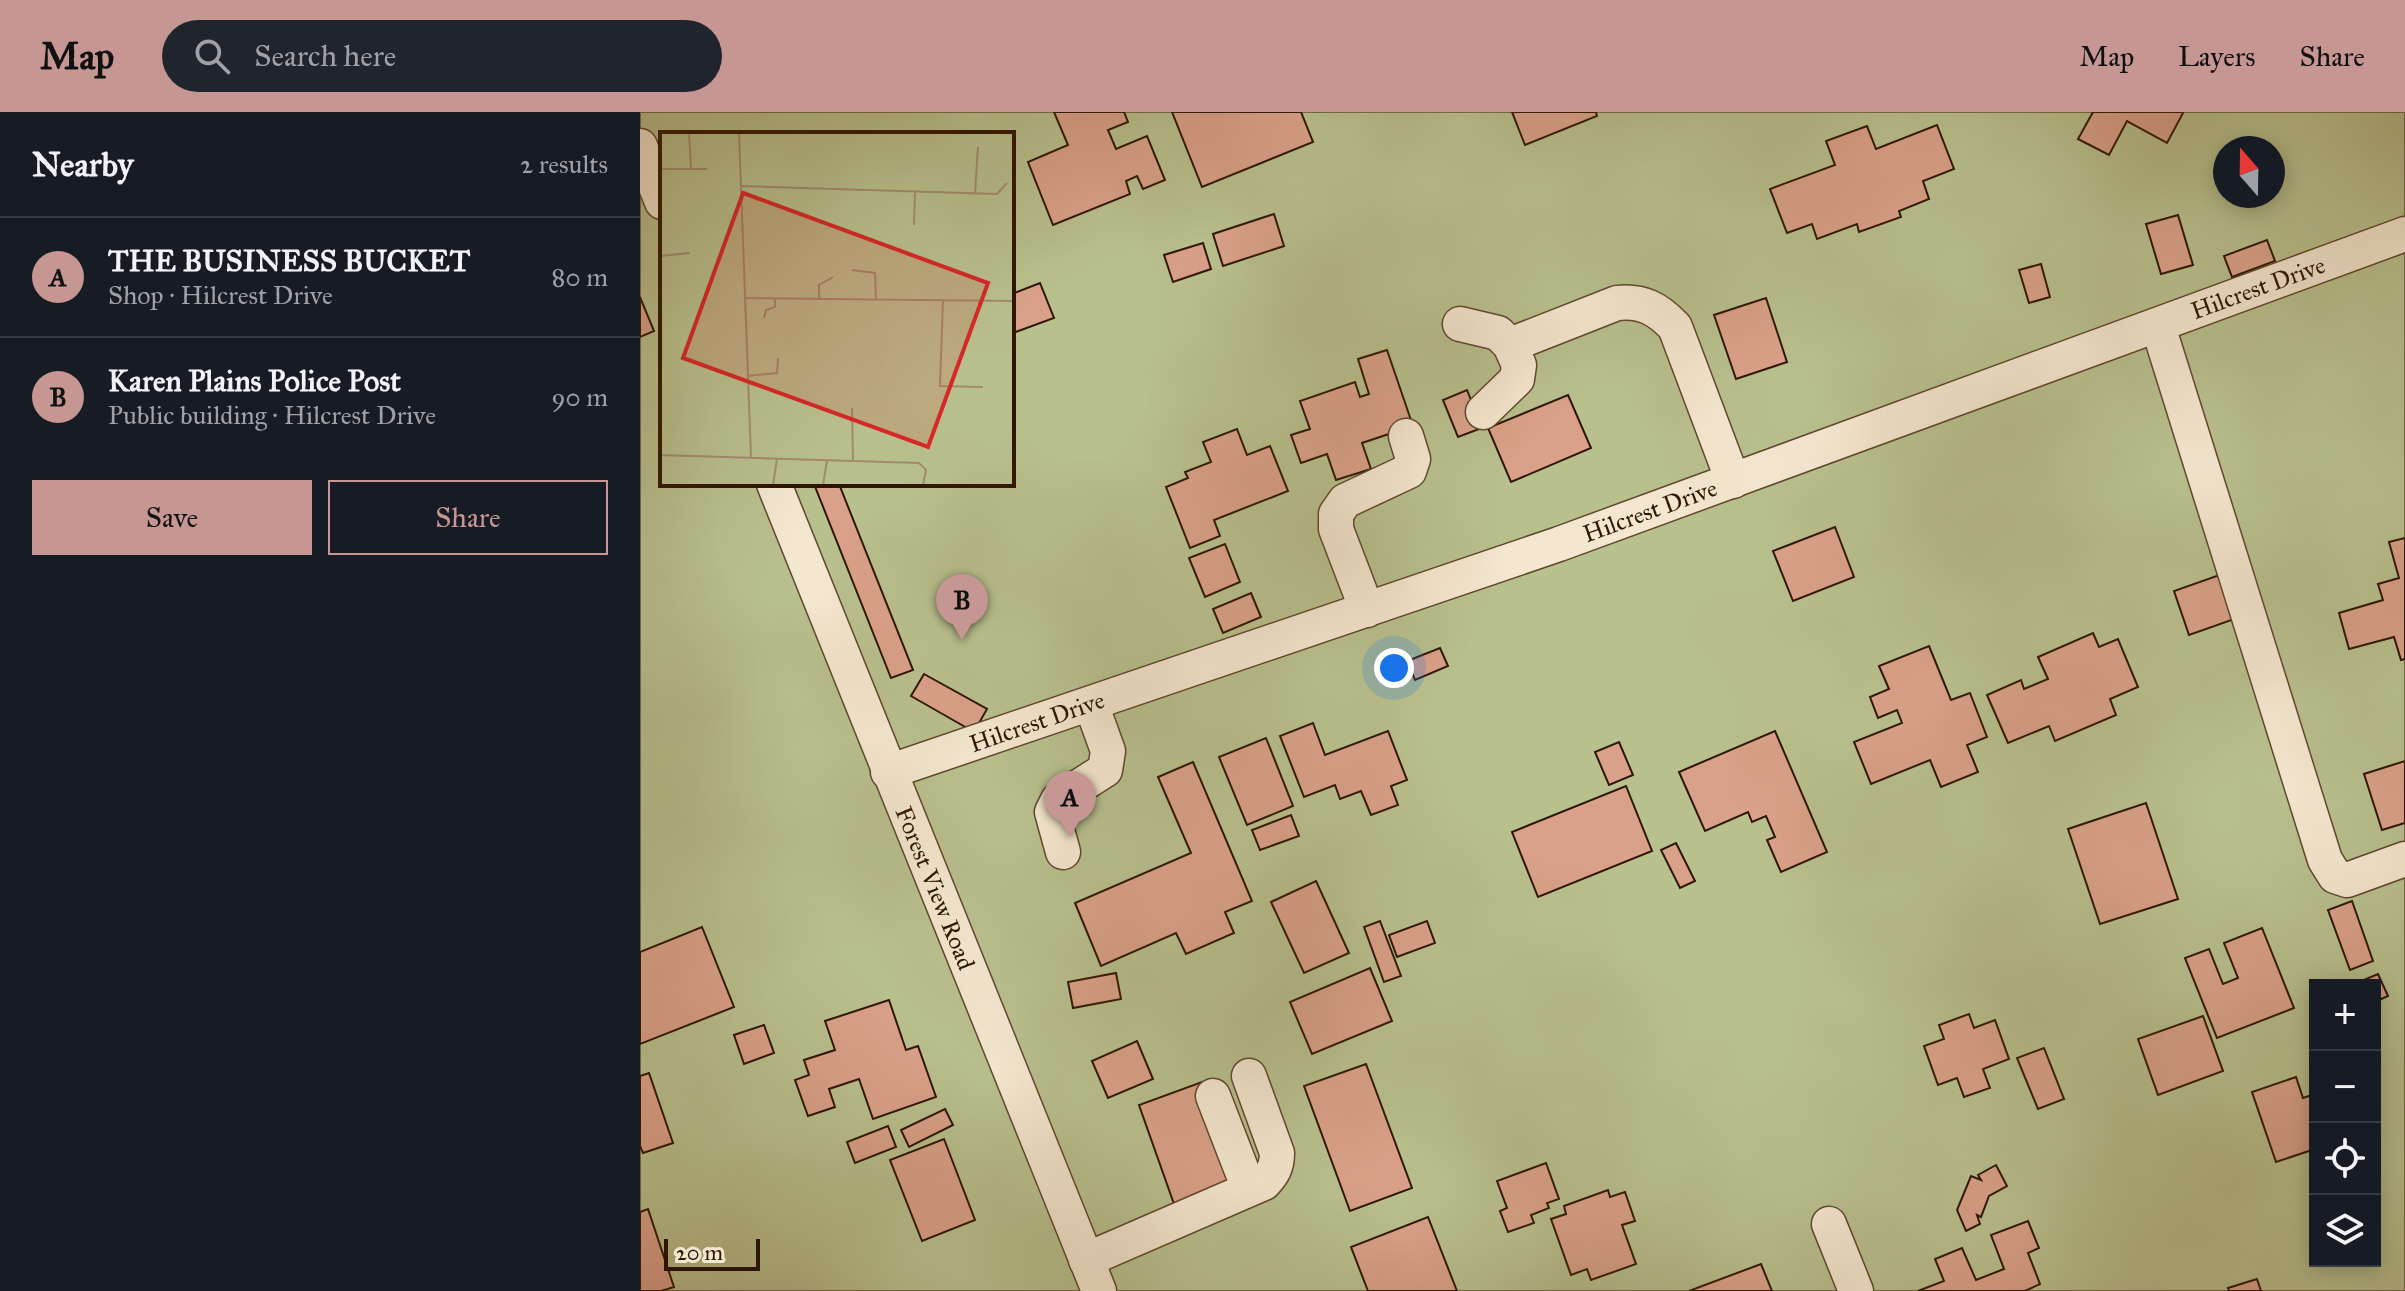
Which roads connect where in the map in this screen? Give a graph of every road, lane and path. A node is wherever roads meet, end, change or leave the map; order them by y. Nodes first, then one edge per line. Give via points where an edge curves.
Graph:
1 (640, 146) edge
2 (660, 197) edge
3 (2405, 234) edge
4 (1460, 324) dead end
5 (2158, 326) junction
6 (1510, 345) junction
7 (1483, 412) dead end
8 (1406, 436) dead end
9 (1733, 481) junction
10 (775, 486) edge
11 (1367, 610) junction
12 (1091, 704) junction
13 (888, 772) junction
14 (1063, 852) dead end
15 (2405, 859) edge
16 (1249, 1076) dead end
17 (1213, 1096) dead end
18 (1249, 1189) junction
19 (1829, 1224) dead end
20 (1093, 1276) edge
21 (1856, 1291) edge

1 - 2 street
3 - 5 street, Hilcrest Drive
4 - 6 street via 1498,333
5 - 9 street, Hilcrest Drive
5 - 15 street via 2325,860 2335,876 2347,880
6 - 7 street via 1519,365 1517,379
6 - 9 street via 1617,303 1635,302 1662,314 1675,327
8 - 11 street via 1413,459 1409,471 1345,501 1336,514 1336,529
9 - 11 street, Hilcrest Drive
10 - 13 street, Forest View Road
11 - 12 street, Hilcrest Drive
12 - 13 street, Hilcrest Drive
12 - 14 street via 1108,759 1105,770 1058,800 1052,812
13 - 20 street, Forest View Road
16 - 18 street via 1277,1165 1264,1183
17 - 18 street
18 - 20 street
19 - 21 street

